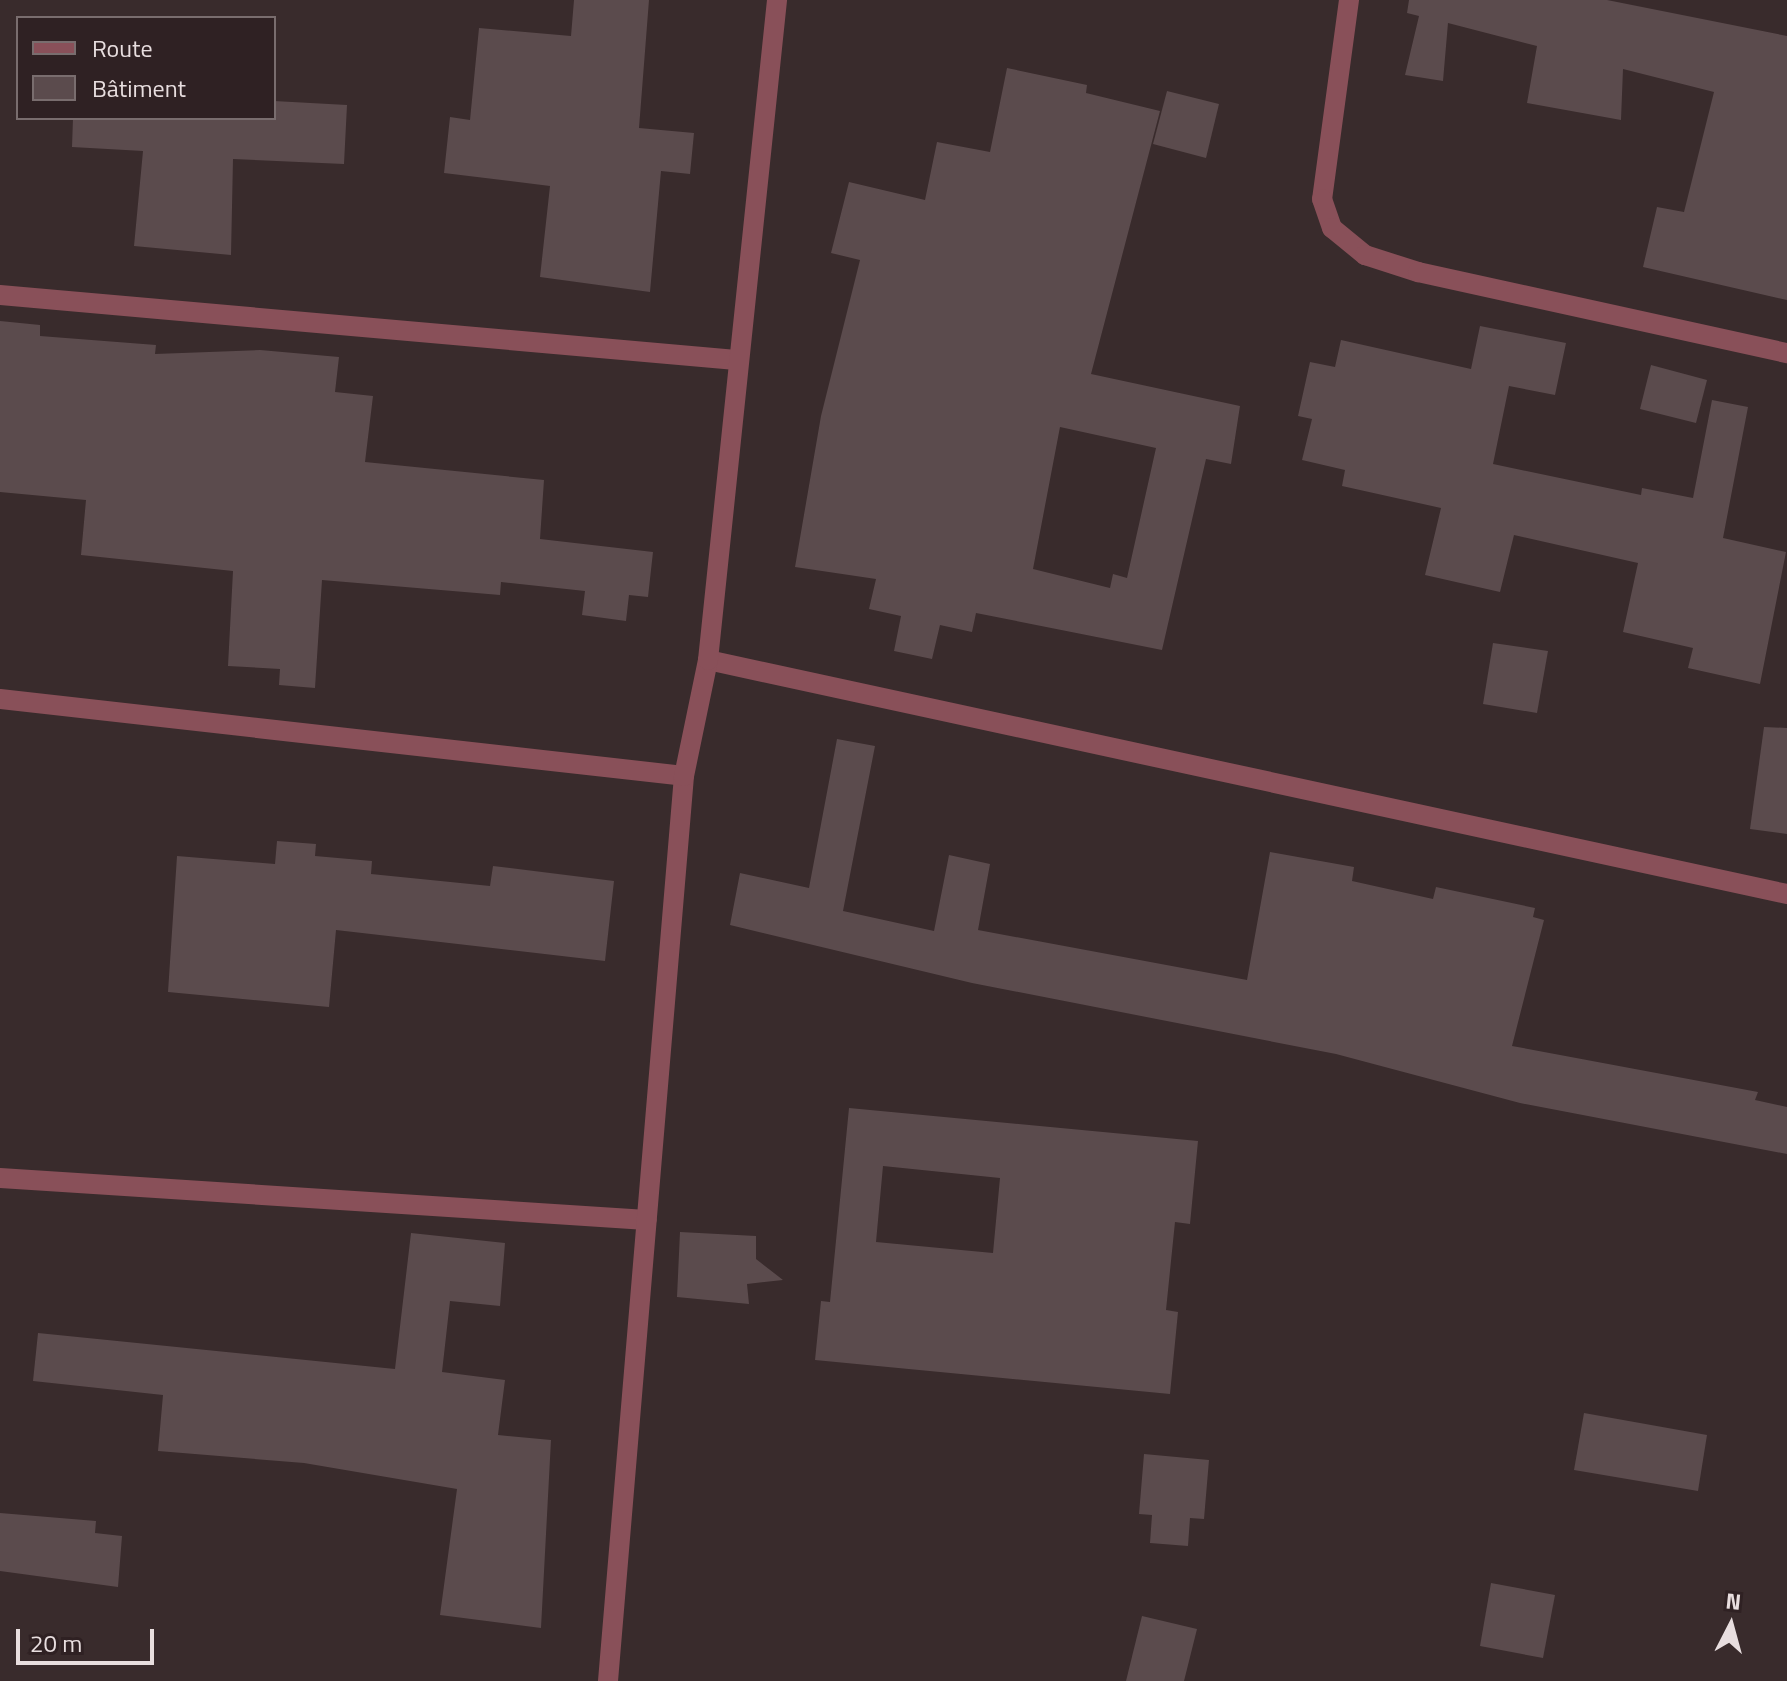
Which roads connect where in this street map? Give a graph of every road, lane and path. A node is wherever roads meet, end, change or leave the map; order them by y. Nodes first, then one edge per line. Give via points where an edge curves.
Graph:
1 (777, 0) edge
2 (1349, 0) edge
3 (0, 295) edge
4 (1787, 353) edge
5 (736, 360) junction
6 (708, 660) junction
7 (0, 699) edge
8 (684, 776) junction
9 (1787, 894) edge
10 (0, 1178) edge
11 (647, 1220) junction
12 (608, 1681) edge

1 - 5 street
2 - 4 street via 1322,199 1332,228 1365,255 1418,272
3 - 5 street
5 - 6 street
6 - 8 street
6 - 9 street
7 - 8 street
8 - 11 street
10 - 11 street
11 - 12 street

